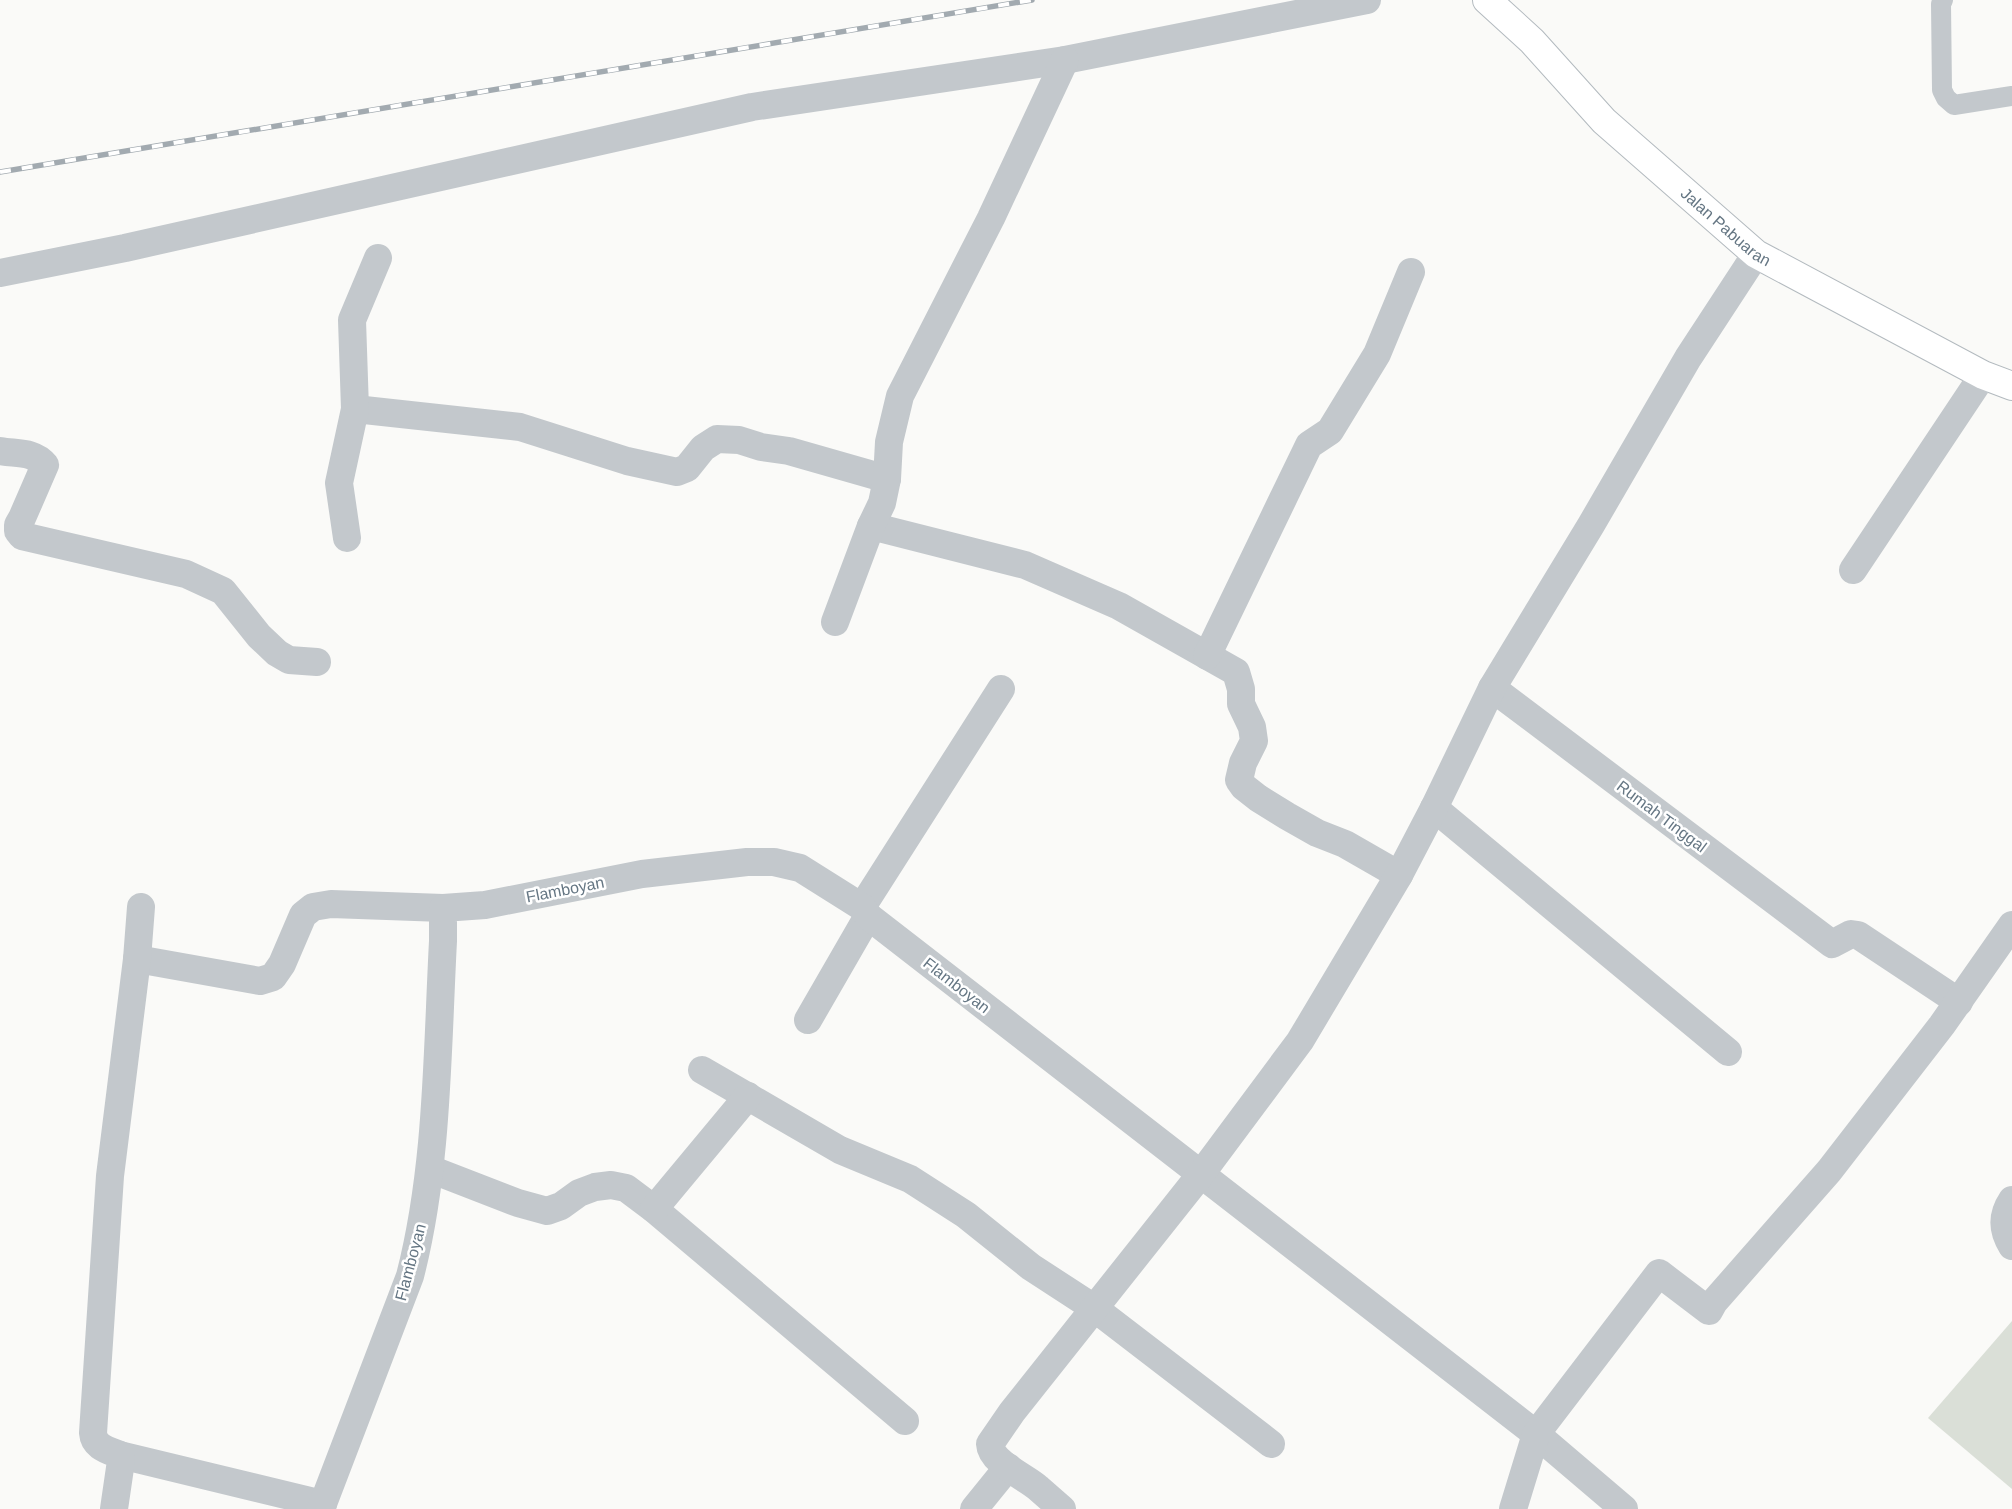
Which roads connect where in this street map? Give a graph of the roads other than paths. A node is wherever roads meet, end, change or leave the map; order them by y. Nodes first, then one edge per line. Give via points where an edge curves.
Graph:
1 (1367, 0) edge
2 (1488, 0) edge
3 (1943, 0) edge
4 (1065, 60) junction
5 (2012, 96) edge
6 (1756, 254) junction
7 (378, 258) dead end
8 (1411, 272) dead end
9 (0, 273) edge
10 (1983, 374) junction
11 (2012, 386) edge
12 (355, 409) junction
13 (0, 451) edge
14 (888, 479) junction
15 (871, 526) junction
16 (347, 538) dead end
17 (1853, 570) dead end
18 (834, 622) dead end
19 (1207, 656) junction
20 (316, 662) dead end
21 (1492, 688) junction
22 (1001, 690) dead end
23 (1434, 808) junction
24 (1399, 875) junction
25 (140, 907) dead end
26 (443, 908) junction
27 (865, 912) junction
28 (2012, 925) edge
29 (137, 960) junction
30 (1959, 1002) junction
31 (808, 1020) dead end
32 (1728, 1052) dead end
33 (702, 1070) dead end
34 (748, 1096) junction
35 (430, 1169) junction
36 (1201, 1174) junction
37 (2012, 1200) edge
38 (654, 1209) junction
39 (2012, 1246) edge
40 (1094, 1308) junction
41 (905, 1421) dead end
42 (1536, 1434) junction
43 (1271, 1444) dead end
44 (120, 1455) junction
45 (1008, 1467) junction
46 (322, 1507) edge
47 (114, 1509) edge
48 (974, 1509) edge
49 (1062, 1509) edge
50 (1513, 1509) edge
51 (1624, 1509) edge

1 - 4 street
2 - 6 street, Jalan Pabuaran via 1532,41 1604,121
3 - 5 lane via 1942,90 1946,98 1954,104
4 - 9 street via 752,107 125,248
4 - 14 street via 991,218 900,396 889,442
6 - 10 street, Jalan Pabuaran
6 - 21 street via 1688,358
7 - 12 street via 352,320
8 - 19 street via 1377,354 1330,430 1309,445
10 - 11 street, Jalan Pabuaran
10 - 17 street
12 - 14 street via 520,427 627,461 677,472 687,468 703,448 717,439 789,451
12 - 16 street via 339,483
13 - 20 street via 31,454 45,465 18,525 22,536 186,574 206,582 223,591 276,653 290,660
14 - 15 street via 882,503
15 - 18 street
15 - 19 street via 1025,565 1119,606
19 - 24 street via 1236,672 1241,704 1252,727 1254,740 1239,780 1244,787 1317,833 1345,844
21 - 23 street
21 - 30 street, Rumah Tinggal via 1832,944 1851,934 1858,935
22 - 27 street
23 - 24 street
23 - 32 street
24 - 36 street via 1300,1041
25 - 29 street
26 - 27 street, Flamboyan via 485,905 642,874 746,862 774,862 800,868
26 - 29 street via 331,904 313,907 303,915 274,977 260,981
26 - 35 street, Flamboyan
27 - 31 street
27 - 36 street, Flamboyan
28 - 30 street
29 - 44 street via 110,1176 93,1433 99,1446
30 - 42 street via 1829,1171 1709,1311 1659,1273
33 - 34 street
34 - 38 street
34 - 40 street via 840,1150 910,1179 966,1215 1031,1267
35 - 38 street via 547,1211 561,1206 579,1193 611,1185 626,1188
35 - 46 street, Flamboyan via 410,1276
36 - 40 street
36 - 42 street, Flamboyan
37 - 39 street via 2004,1222 2007,1239
38 - 41 street
40 - 43 street
40 - 45 street via 990,1444 992,1453
42 - 50 street
42 - 51 street, Flamboyan
44 - 46 street
44 - 47 street via 121,1469
45 - 48 street
45 - 49 street

